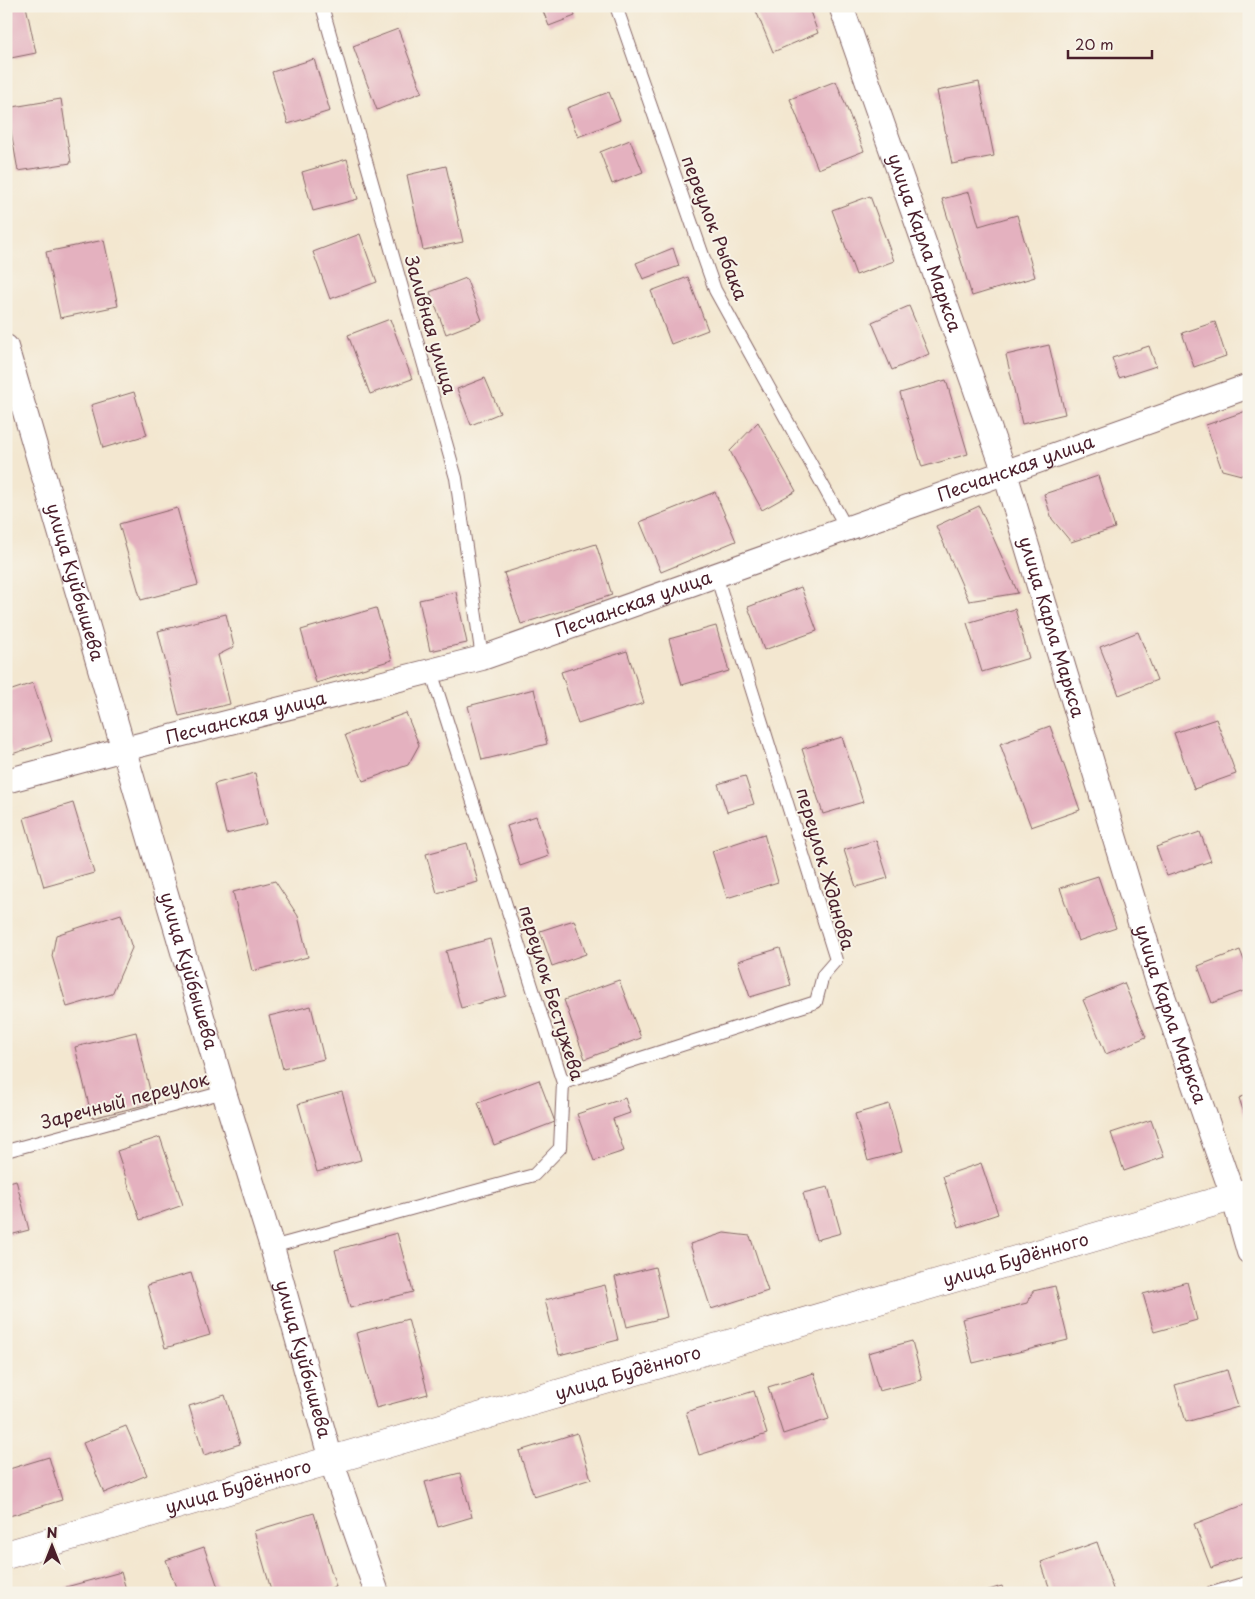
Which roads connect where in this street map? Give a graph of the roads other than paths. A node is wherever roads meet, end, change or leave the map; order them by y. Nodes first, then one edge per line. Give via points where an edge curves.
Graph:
1 (322, 6) edge
2 (616, 6) edge
3 (841, 6) edge
4 (6, 347) edge
5 (1249, 386) edge
6 (1005, 474) junction
7 (847, 529) junction
8 (716, 575) junction
9 (482, 658) junction
10 (431, 671) junction
11 (124, 749) junction
12 (6, 781) edge
13 (563, 1083) junction
14 (224, 1092) junction
15 (6, 1151) edge
16 (1241, 1194) edge
17 (272, 1247) junction
18 (1249, 1252) edge
19 (331, 1460) junction
20 (6, 1555) edge
21 (1249, 1582) edge
22 (377, 1593) edge
23 (1212, 1593) edge

1 - 9 lane, Заливная улица via 456,478
2 - 7 lane, переулок Рыбака via 715,290
3 - 6 street, улица Карла Маркса
4 - 11 street, улица Куйбышева
5 - 6 street, Песчанская улица
6 - 7 street, Песчанская улица
6 - 16 street, улица Карла Маркса via 1157,979
7 - 8 street, Песчанская улица
8 - 9 street, Песчанская улица
8 - 13 lane, переулок Жданова via 836,960 823,975 816,1002
9 - 10 street, Песчанская улица
10 - 11 street, Песчанская улица
10 - 13 lane, переулок Бестужева
11 - 12 street, Песчанская улица
11 - 14 street, улица Куйбышева
13 - 17 lane, переулок Бестужева via 560,1148 534,1175
14 - 15 lane, Заречный переулок
14 - 17 street, улица Куйбышева
16 - 18 street, улица Карла Маркса
16 - 19 street, улица Будённого
17 - 19 street, улица Куйбышева
19 - 20 street, улица Будённого
19 - 22 street, улица Куйбышева
21 - 23 lane

